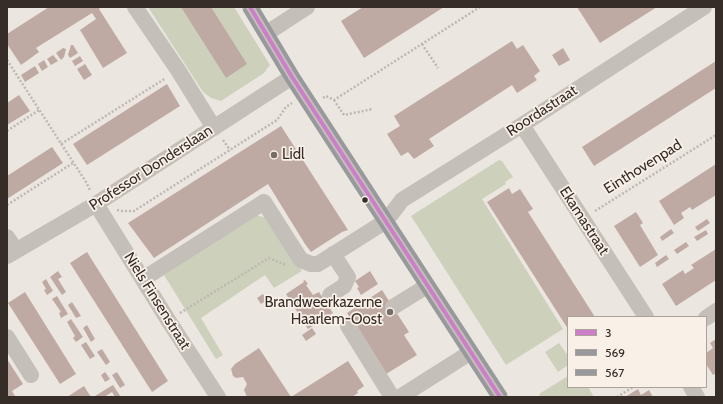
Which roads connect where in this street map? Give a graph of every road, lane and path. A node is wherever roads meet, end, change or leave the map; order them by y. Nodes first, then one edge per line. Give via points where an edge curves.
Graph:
1 (135, 7) edge
2 (250, 7) edge
3 (308, 7) edge
4 (480, 7) edge
5 (704, 7) edge
6 (267, 34) junction
7 (422, 44) junction
8 (7, 60) edge
9 (438, 68) dead end
10 (178, 70) junction
11 (292, 77) junction
12 (334, 100) junction
13 (308, 101) junction
14 (373, 109) dead end
15 (39, 110) junction
16 (522, 125) junction
17 (214, 128) junction
18 (7, 131) edge
19 (716, 135) edge
20 (61, 144) junction
21 (73, 163) junction
22 (96, 204) junction
23 (7, 205) edge
24 (583, 219) junction
25 (386, 221) junction
26 (7, 237) edge
27 (12, 254) edge
28 (333, 254) junction
29 (287, 266) dead end
30 (143, 279) junction
31 (427, 286) junction
32 (330, 295) dead end
33 (393, 307) dead end
34 (716, 311) edge
35 (645, 316) edge
36 (707, 317) edge
37 (168, 320) junction
38 (348, 326) dead end
39 (7, 337) edge
40 (471, 352) junction
41 (31, 375) dead end
42 (631, 388) edge
43 (691, 388) edge
44 (218, 397) edge
45 (392, 397) edge
46 (400, 397) edge
47 (500, 397) edge
48 (617, 397) edge
49 (697, 397) edge

1 - 10 street
2 - 6 street
3 - 6 street
4 - 7 path
5 - 16 street, Roordastraat
6 - 11 street
7 - 9 path
7 - 12 path
8 - 15 path
10 - 17 street
10 - 20 path
11 - 13 street
11 - 17 street, Professor Donderslaan
12 - 13 path via 326,96
12 - 14 path via 344,115
13 - 22 path via 286,107 277,120 134,211 122,211
13 - 25 street
15 - 18 path
15 - 20 path
16 - 24 street, Ekamastraat
16 - 25 street, Roordastraat via 402,200
17 - 22 street, Professor Donderslaan
19 - 24 path, Einthovenpad
20 - 21 path
21 - 22 path via 86,182
21 - 23 path
22 - 27 street, Professor Donderslaan
22 - 30 street, Niels Finsenstraat
24 - 35 street, Ekamastraat
25 - 28 street
25 - 31 street
26 - 27 street
28 - 30 street via 318,264 301,260 264,202
28 - 32 street via 348,277 344,286
29 - 37 path via 269,258
30 - 37 street, Niels Finsenstraat
31 - 33 street
31 - 40 street
34 - 36 street
37 - 44 street, Niels Finsenstraat
38 - 45 street
39 - 41 street
40 - 46 street
40 - 47 street
42 - 48 path
43 - 49 street

